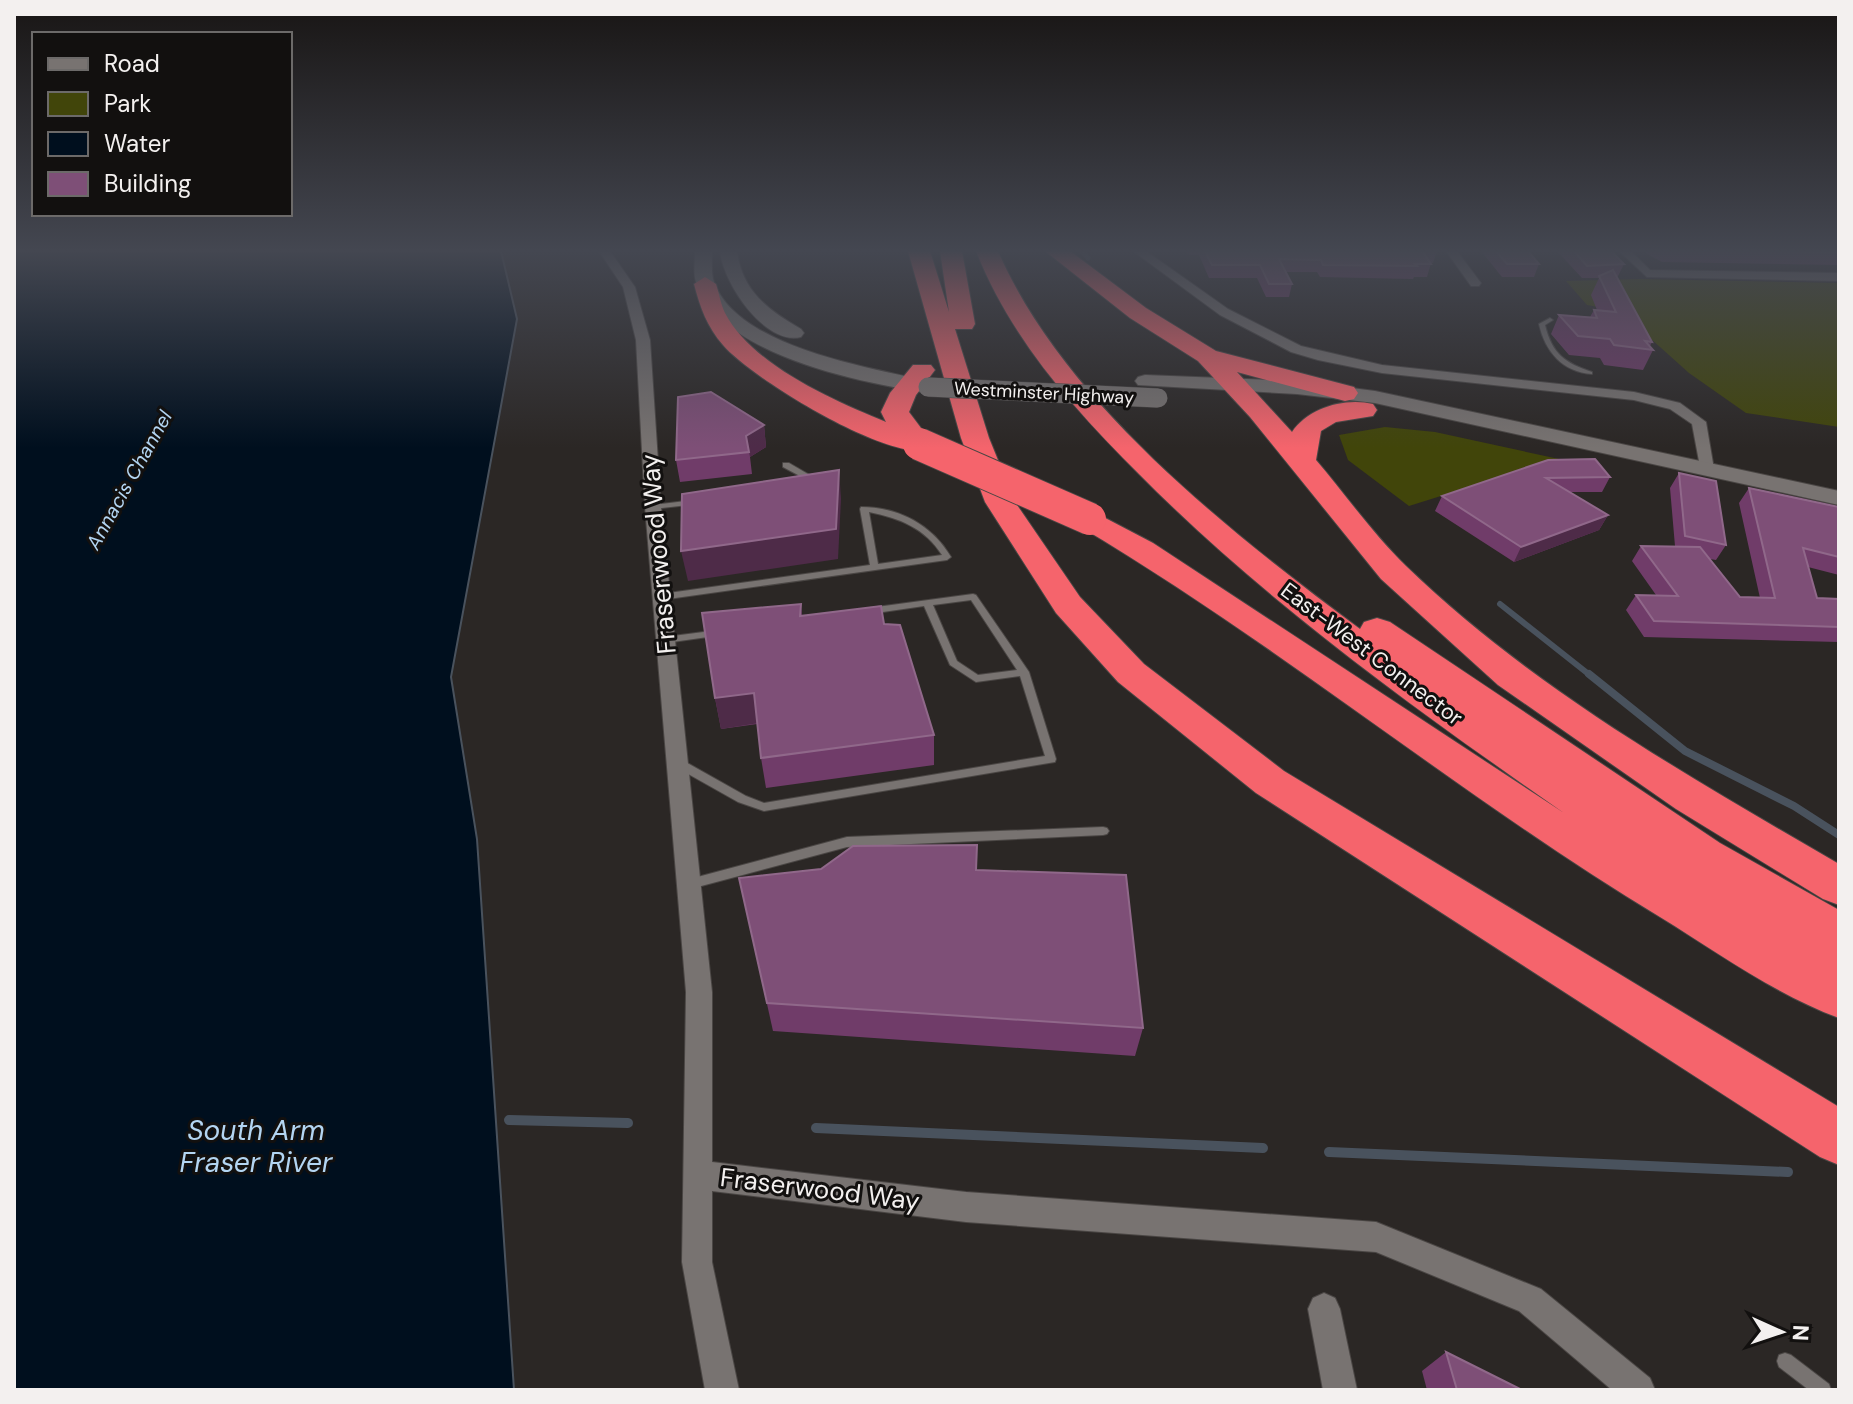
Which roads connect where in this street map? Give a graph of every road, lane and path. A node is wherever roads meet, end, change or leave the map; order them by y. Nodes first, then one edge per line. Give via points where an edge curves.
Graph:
1 (637, 317) edge
2 (716, 317) edge
3 (734, 317) edge
4 (765, 317) edge
5 (939, 317) edge
6 (964, 317) edge
7 (1021, 317) edge
8 (1046, 317) edge
9 (1144, 317) edge
10 (1233, 317) edge
11 (1550, 320) dead end
12 (1207, 356) junction
13 (1590, 373) dead end
14 (920, 380) junction
15 (1243, 394) junction
16 (1354, 402) junction
17 (919, 444) junction
18 (1301, 461) junction
19 (786, 465) dead end
20 (1706, 469) junction
21 (802, 484) edge
22 (1839, 498) edge
23 (701, 501) edge
24 (653, 507) junction
25 (1031, 552) junction
26 (874, 566) junction
27 (661, 597) junction
28 (927, 603) junction
29 (851, 614) edge
30 (730, 631) edge
31 (665, 640) junction
32 (1024, 672) junction
33 (676, 763) junction
34 (1103, 831) dead end
35 (689, 885) junction
36 (1839, 886) edge
37 (1839, 933) edge
38 (1839, 970) edge
39 (1839, 996) edge
40 (1839, 1138) edge
41 (700, 1175) junction
42 (1324, 1309) dead end
43 (1785, 1361) dead end
44 (722, 1390) edge
45 (1340, 1390) edge
46 (1638, 1390) edge
47 (1823, 1390) edge

1 - 24 street, Fraserwood Way via 643,340
2 - 17 highway via 767,369 836,411
3 - 14 main road, Westminster Highway via 766,341 831,368
4 - 14 main road, Westminster Highway via 808,341
5 - 25 highway via 1000,502
6 - 25 highway via 982,406
7 - 38 highway, East-West Connector via 1092,410 1170,490 1261,571 1383,667 1646,849
8 - 37 highway, East-West Connector via 1104,392 1158,450 1283,558 1394,643 1705,855
9 - 12 highway
10 - 20 street via 1296,349 1382,369 1634,396 1675,406 1699,422
11 - 13 lane via 1542,324 1555,357
12 - 15 highway
12 - 16 highway
14 - 15 main road, Westminster Highway, bridge
14 - 17 highway via 895,412
15 - 16 main road, Westminster Highway
15 - 18 highway
16 - 18 highway via 1309,425 1301,438
16 - 20 main road, Westminster Highway via 1446,415
17 - 39 highway, bridge via 1090,519 1220,600 1557,829 1745,945
18 - 36 highway via 1393,572 1511,676 1691,798
19 - 21 lane via 816,481
20 - 22 main road, Westminster Highway
23 - 24 lane
24 - 27 street, Fraserwood Way
25 - 40 highway via 1068,605 1131,673 1270,782
26 - 26 lane via 903,562 947,557 939,541 916,524 864,509
26 - 27 lane
27 - 31 street, Fraserwood Way
28 - 29 lane
28 - 32 lane via 973,597
28 - 32 lane via 953,663 976,679
30 - 31 lane
31 - 33 street, Fraserwood Way
32 - 33 lane via 1051,759 764,807
33 - 35 street, Fraserwood Way
34 - 35 lane via 847,842
35 - 41 street, Fraserwood Way via 699,992
41 - 44 street via 697,1262
41 - 46 street, Fraserwood Way via 966,1207 1376,1237 1530,1300
42 - 45 street
43 - 47 lane

